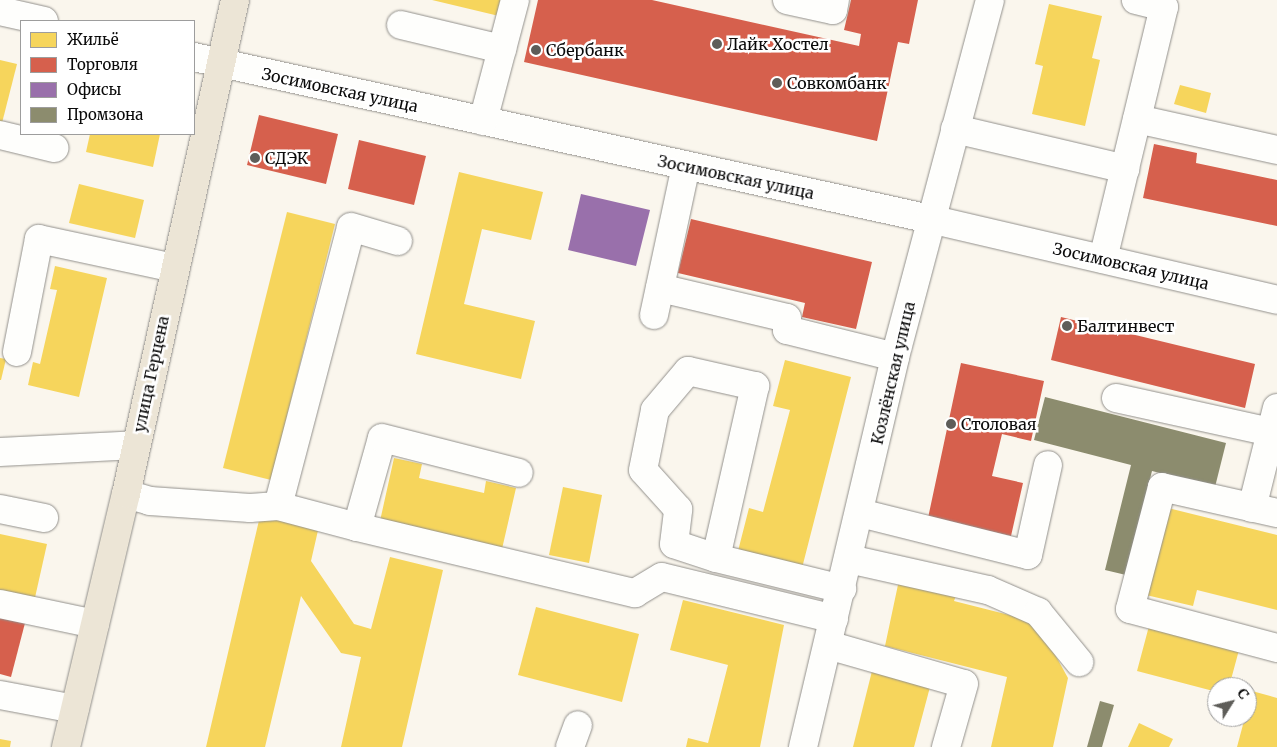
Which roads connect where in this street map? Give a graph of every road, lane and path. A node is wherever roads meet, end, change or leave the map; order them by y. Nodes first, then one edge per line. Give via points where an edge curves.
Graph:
1 (234, 0) edge
2 (514, 0) edge
3 (787, 0) edge
4 (835, 0) edge
5 (990, 0) edge
6 (1136, 0) edge
7 (0, 11) edge
8 (40, 20) edge
9 (401, 25) dead end
10 (502, 49) junction
11 (195, 58) edge
12 (220, 64) junction
13 (1137, 119) junction
14 (483, 121) junction
15 (955, 129) junction
16 (0, 135) edge
17 (54, 148) dead end
18 (1277, 150) edge
19 (686, 166) junction
20 (1125, 169) junction
21 (930, 219) junction
22 (398, 241) dead end
23 (1103, 259) junction
24 (174, 268) junction
25 (660, 288) junction
26 (1277, 300) edge
27 (654, 316) dead end
28 (16, 352) dead end
29 (895, 357) junction
30 (1116, 398) dead end
31 (1274, 420) edge
32 (136, 445) junction
33 (0, 452) edge
34 (1048, 465) dead end
35 (519, 473) dead end
36 (126, 494) junction
37 (278, 506) junction
38 (0, 509) edge
39 (1264, 511) edge
40 (860, 513) junction
41 (44, 518) dead end
42 (357, 527) junction
43 (716, 558) junction
44 (849, 559) junction
45 (842, 589) junction
46 (0, 604) edge
47 (834, 619) junction
48 (95, 624) junction
49 (828, 645) junction
50 (1277, 648) edge
51 (1079, 662) dead end
52 (0, 695) edge
53 (74, 709) junction
54 (66, 747) edge
55 (803, 747) edge
56 (946, 747) edge

1 - 12 main road, улица Герцена
2 - 10 street
3 - 4 street via 833,10
5 - 15 street, Козлёнская улица
6 - 13 street via 1164,7
7 - 8 street
9 - 10 street
10 - 14 street
11 - 12 street, Зосимовская улица
12 - 14 street, Зосимовская улица
12 - 24 main road, улица Герцена
13 - 18 street
13 - 20 street
14 - 19 street, Зосимовская улица
15 - 20 street
15 - 21 street, Козлёнская улица
16 - 17 street
19 - 21 street, Зосимовская улица
19 - 25 street
20 - 23 street
21 - 23 street, Зосимовская улица
21 - 29 street, Козлёнская улица
22 - 37 street via 351,227
23 - 26 street, Зосимовская улица
24 - 28 street via 39,239
24 - 32 main road, улица Герцена
25 - 27 street
25 - 29 street via 787,318 787,330
29 - 40 street, Козлёнская улица
30 - 31 street
31 - 39 street
32 - 33 street
32 - 36 main road, улица Герцена
34 - 40 street via 1028,555
35 - 42 street via 382,438
36 - 37 street via 150,500 250,508
36 - 48 main road, улица Герцена
37 - 42 street
38 - 41 street
39 - 50 street via 1162,487 1130,609
40 - 44 street, Козлёнская улица
42 - 47 street via 635,593 662,577
43 - 43 street via 755,386 688,371 656,410 643,470 678,509 674,544
43 - 45 street
44 - 45 street, Козлёнская улица
44 - 51 street via 988,590 1038,612
45 - 47 street, Козлёнская улица
46 - 48 street
47 - 49 street, Козлёнская улица
48 - 53 main road, улица Герцена
49 - 55 street, Козлёнская улица
49 - 56 street via 964,684
52 - 53 street
53 - 54 main road, улица Герцена

